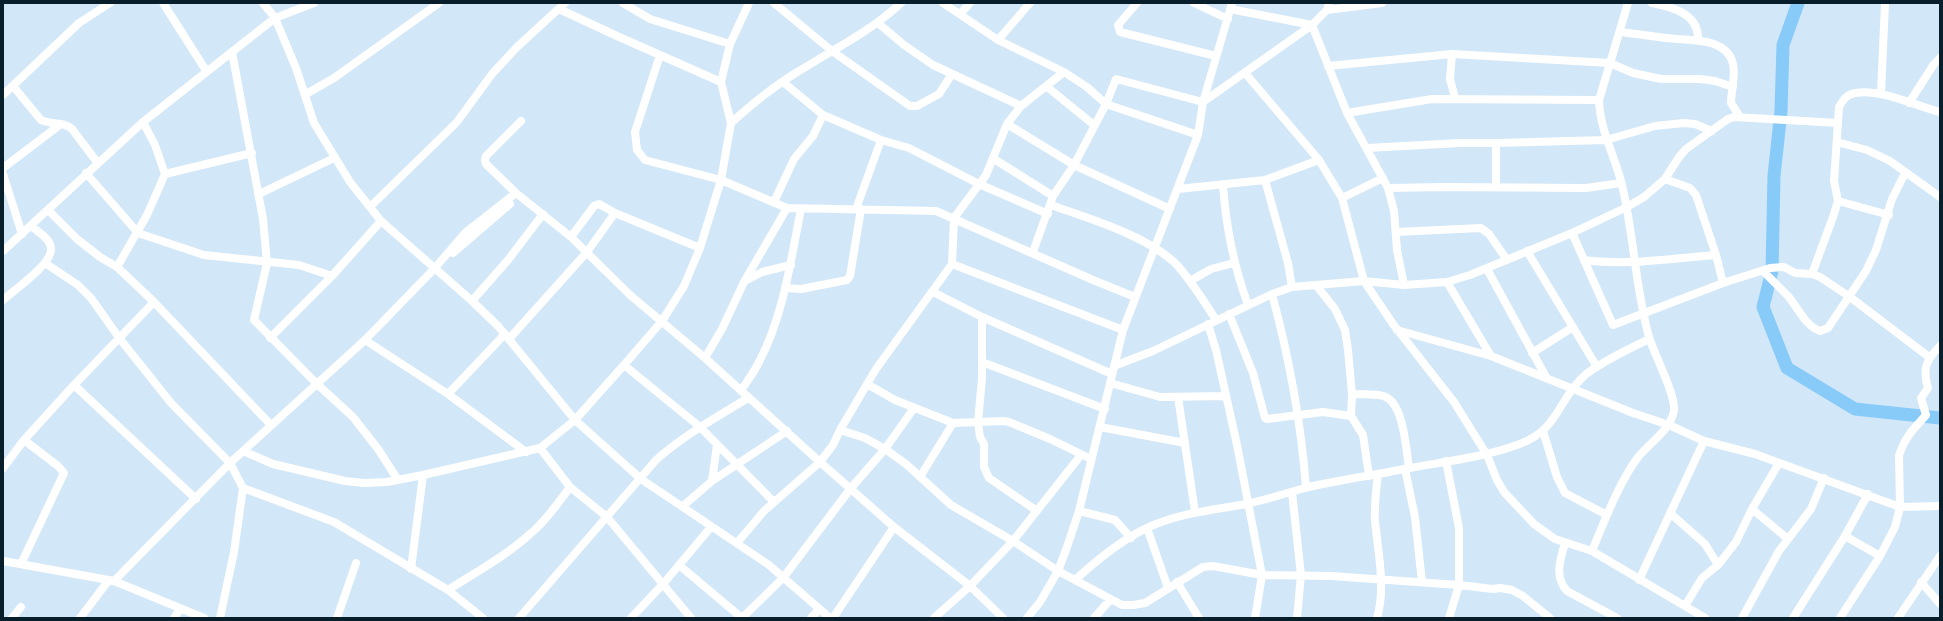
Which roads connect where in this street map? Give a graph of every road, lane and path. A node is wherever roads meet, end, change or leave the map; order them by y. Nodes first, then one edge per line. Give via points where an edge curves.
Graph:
1 (110, 3) edge
2 (163, 3) edge
3 (263, 3) edge
4 (314, 3) edge
5 (439, 3) edge
6 (623, 3) edge
7 (749, 3) edge
8 (774, 3) edge
9 (901, 3) edge
10 (943, 3) edge
11 (970, 3) edge
12 (1030, 3) edge
13 (1137, 3) edge
14 (1194, 3) edge
15 (1377, 3) edge
16 (1628, 3) edge
17 (1652, 3) edge
18 (1888, 4) edge
19 (562, 6) edge
20 (1231, 6) edge
21 (1328, 6) edge
22 (960, 14) junction
23 (275, 18) junction
24 (1228, 19) junction
25 (878, 23) junction
26 (1312, 25) junction
27 (1620, 32) junction
28 (998, 40) junction
29 (1698, 40) junction
30 (730, 44) junction
31 (832, 51) junction
32 (232, 52) junction
33 (1452, 54) junction
34 (660, 55) junction
35 (1216, 56) junction
36 (1940, 58) edge
37 (1610, 63) junction
38 (1328, 66) junction
39 (207, 72) junction
40 (1064, 72) junction
41 (1245, 73) junction
42 (952, 74) junction
43 (721, 82) junction
44 (783, 82) junction
45 (12, 86) junction
46 (1046, 86) junction
47 (1733, 87) junction
48 (3, 94) edge
49 (306, 94) junction
50 (1881, 94) junction
51 (1455, 98) junction
52 (1599, 100) junction
53 (1203, 102) junction
54 (1910, 103) junction
55 (1106, 104) junction
56 (1021, 106) junction
57 (1940, 112) edge
58 (1347, 113) junction
59 (823, 115) junction
60 (1740, 117) junction
61 (521, 121) dead end
62 (143, 122) junction
63 (731, 123) junction
64 (60, 124) junction
65 (1007, 124) junction
66 (1838, 124) junction
67 (1094, 125) junction
68 (1712, 131) junction
69 (1198, 135) junction
70 (881, 140) junction
71 (1606, 140) junction
72 (1837, 142) junction
73 (1496, 143) junction
74 (1367, 148) junction
75 (252, 153) junction
76 (334, 158) junction
77 (994, 159) junction
78 (1319, 160) junction
79 (97, 162) junction
80 (1074, 165) junction
81 (3, 168) edge
82 (86, 173) junction
83 (1905, 173) junction
84 (3, 174) edge
85 (165, 174) junction
86 (1383, 178) junction
87 (1665, 179) junction
88 (721, 180) junction
89 (1265, 180) junction
90 (1622, 183) junction
91 (979, 184) junction
92 (1223, 185) junction
93 (1496, 187) junction
94 (1388, 188) junction
95 (1178, 189) junction
96 (259, 194) junction
97 (518, 194) junction
98 (1053, 196) junction
99 (1940, 197) edge
100 (1342, 198) junction
101 (1838, 201) junction
102 (774, 202) junction
103 (1051, 205) junction
104 (370, 207) junction
105 (1627, 207) junction
106 (787, 208) junction
107 (800, 209) junction
108 (858, 209) junction
109 (1170, 209) junction
110 (48, 210) junction
111 (615, 213) junction
112 (543, 214) junction
113 (1048, 214) junction
114 (1889, 215) junction
115 (954, 218) junction
116 (381, 221) junction
117 (31, 226) junction
118 (1396, 232) junction
119 (138, 233) junction
120 (1572, 233) junction
121 (22, 234) junction
122 (571, 237) junction
123 (1154, 246) junction
124 (700, 248) junction
125 (3, 251) edge
126 (1527, 251) junction
127 (587, 252) junction
128 (1033, 252) junction
129 (1716, 255) junction
130 (1507, 260) junction
131 (1584, 260) junction
132 (1636, 262) junction
133 (45, 263) junction
134 (267, 263) junction
135 (1234, 263) junction
136 (952, 264) junction
137 (791, 265) junction
138 (117, 268) junction
139 (434, 269) junction
140 (1487, 269) junction
141 (1763, 271) junction
142 (1812, 274) junction
143 (332, 276) junction
144 (1364, 280) junction
145 (1190, 281) junction
146 (744, 282) junction
147 (1447, 282) junction
148 (1723, 283) junction
149 (1316, 285) junction
150 (1404, 285) junction
151 (1292, 287) junction
152 (785, 288) junction
153 (933, 292) junction
154 (1272, 294) junction
155 (1135, 297) junction
156 (1850, 297) junction
157 (3, 300) edge
158 (472, 301) junction
159 (154, 302) junction
160 (1248, 305) junction
161 (1642, 313) junction
162 (1230, 314) junction
163 (982, 317) junction
164 (662, 321) junction
165 (1212, 322) junction
166 (1573, 327) junction
167 (1123, 330) junction
168 (1397, 330) junction
169 (507, 336) junction
170 (270, 338) junction
171 (120, 339) junction
172 (1650, 339) junction
173 (365, 340) junction
174 (1940, 346) edge
175 (1532, 352) junction
176 (1491, 356) junction
177 (1929, 357) junction
178 (705, 358) junction
179 (982, 362) junction
180 (624, 365) junction
181 (1114, 366) junction
182 (1597, 367) junction
183 (1546, 377) junction
184 (1111, 378) junction
185 (317, 384) junction
186 (867, 384) junction
187 (74, 385) junction
188 (1572, 388) junction
189 (741, 391) junction
190 (448, 394) junction
191 (1352, 394) junction
192 (1226, 396) junction
193 (1178, 397) junction
194 (748, 398) junction
195 (914, 408) junction
196 (1104, 408) junction
197 (1297, 415) junction
198 (1351, 416) junction
199 (575, 420) junction
200 (978, 422) junction
201 (954, 423) junction
202 (270, 424) junction
203 (1669, 425) junction
204 (700, 427) junction
205 (1100, 428) junction
206 (840, 430) junction
207 (1543, 431) junction
208 (787, 432) junction
209 (24, 440) junction
210 (1704, 441) junction
211 (1185, 443) junction
212 (717, 445) junction
213 (540, 448) junction
214 (885, 449) junction
215 (243, 451) junction
216 (526, 452) junction
217 (1081, 454) junction
218 (1487, 455) junction
219 (1091, 459) junction
220 (1446, 461) junction
221 (820, 462) junction
222 (230, 463) junction
223 (1779, 463) junction
224 (737, 464) junction
225 (3, 468) edge
226 (1407, 469) junction
227 (423, 475) junction
228 (1378, 475) junction
229 (1369, 476) junction
230 (920, 477) junction
231 (642, 478) junction
232 (1824, 478) junction
233 (398, 480) junction
234 (712, 482) junction
235 (570, 487) junction
236 (243, 488) junction
237 (851, 488) junction
238 (1306, 488) junction
239 (1292, 492) junction
240 (1868, 494) junction
241 (196, 499) junction
242 (774, 502) junction
243 (1248, 504) junction
244 (683, 506) junction
245 (1940, 506) edge
246 (1900, 507) junction
247 (1752, 509) junction
248 (1037, 511) junction
249 (1078, 512) junction
250 (1196, 512) junction
251 (1670, 513) junction
252 (1607, 515) junction
253 (607, 517) junction
254 (711, 527) junction
255 (894, 527) junction
256 (1147, 528) junction
257 (1845, 536) junction
258 (1131, 538) junction
259 (1788, 539) junction
260 (1013, 541) junction
261 (737, 543) junction
262 (1565, 543) junction
263 (1592, 551) junction
264 (1880, 556) junction
265 (1940, 556) edge
266 (3, 561) edge
267 (356, 563) dead end
268 (21, 564) junction
269 (679, 565) junction
270 (1718, 565) junction
271 (411, 569) junction
272 (1058, 571) junction
273 (1262, 575) junction
274 (1301, 575) junction
275 (783, 578) junction
276 (1076, 579) junction
277 (1381, 579) junction
278 (1639, 580) junction
279 (111, 581) junction
280 (1178, 582) junction
281 (1422, 582) junction
282 (1921, 582) junction
283 (664, 583) junction
284 (1459, 584) junction
285 (970, 586) junction
286 (1168, 588) junction
287 (448, 590) junction
288 (1110, 600) junction
289 (1940, 604) edge
290 (1686, 606) junction
291 (21, 607) dead end
292 (180, 609) junction
293 (819, 609) junction
294 (12, 618) edge
295 (80, 618) edge
296 (174, 618) edge
297 (204, 618) edge
298 (220, 618) edge
299 (337, 618) edge
300 (483, 618) edge
301 (519, 618) edge
302 (631, 618) edge
303 (691, 618) edge
304 (810, 618) edge
305 (832, 618) edge
306 (934, 618) edge
307 (1003, 618) edge
308 (1027, 618) edge
309 (1094, 618) edge
310 (1199, 618) edge
311 (1255, 618) edge
312 (1298, 618) edge
313 (1376, 618) edge
314 (1449, 618) edge
315 (1550, 618) edge
316 (1617, 618) edge
317 (1705, 618) edge
318 (1742, 618) edge
319 (1793, 618) edge
320 (1840, 618) edge
321 (1898, 618) edge

1 - 45 street via 79,23
2 - 39 street
3 - 23 street
4 - 23 street
5 - 49 street via 334,78
6 - 30 street via 650,19
7 - 30 street
8 - 31 street
9 - 25 street
10 - 22 street
11 - 22 street
12 - 28 street
13 - 35 street via 1118,24 1120,32
14 - 24 street
15 - 21 street
16 - 27 street
17 - 29 street via 1675,10 1691,19 1696,24
18 - 50 street
19 - 34 street
19 - 104 street via 517,47 492,74 456,122
20 - 24 street
20 - 26 street
21 - 26 street
22 - 28 street
23 - 32 street
23 - 49 street
24 - 35 street
25 - 31 street
25 - 42 street via 933,65
26 - 38 street
26 - 41 street
27 - 29 street
27 - 37 street
28 - 40 street
29 - 47 street via 1724,48 1729,54 1733,62
30 - 43 street
31 - 42 street via 910,106 917,106 940,94
31 - 44 street
32 - 39 street
32 - 75 street
33 - 37 street
33 - 38 street
33 - 51 street via 1450,79
34 - 43 street
34 - 88 street via 636,123 635,138 638,150 645,160
35 - 53 street
36 - 54 street
37 - 47 street via 1633,73 1661,79 1700,79
37 - 52 street
38 - 58 street
39 - 62 street
40 - 46 street
40 - 55 street via 1082,83
41 - 53 street
41 - 78 street
42 - 56 street
43 - 63 street
44 - 59 street
44 - 63 street
45 - 48 street
45 - 64 street via 41,120
46 - 56 street
46 - 67 street
47 - 60 street via 1731,103
49 - 76 street via 314,123
50 - 54 street
50 - 66 street via 1851,94 1839,107
51 - 52 street
51 - 58 street via 1432,98
52 - 71 street
53 - 55 street via 1116,79
53 - 69 street
54 - 57 street
55 - 67 street
55 - 69 street
56 - 65 street
58 - 74 street
59 - 70 street
59 - 102 street via 813,136 794,159
60 - 66 street
60 - 68 street via 1728,120
61 - 97 street via 485,160
62 - 79 street
62 - 85 street
63 - 88 street
64 - 79 street via 67,124 72,129
64 - 81 street
65 - 77 street
65 - 80 street
66 - 72 street
67 - 80 street
68 - 71 street via 1696,124 1684,123 1655,126
68 - 87 street via 1686,149
69 - 95 street
70 - 91 street via 909,148
70 - 108 street
71 - 73 street
71 - 90 street
72 - 83 street via 1867,150 1890,161
72 - 101 street via 1834,181
73 - 74 street
73 - 93 street
74 - 86 street
75 - 85 street
75 - 96 street
76 - 96 street
76 - 104 street
77 - 91 street
77 - 98 street
78 - 89 street
78 - 100 street
79 - 82 street
80 - 98 street
80 - 109 street
82 - 110 street
82 - 119 street
83 - 99 street
83 - 114 street via 1892,199
84 - 121 street
85 - 119 street
86 - 94 street
86 - 100 street
87 - 105 street via 1644,197
87 - 129 street via 1690,188 1696,195
88 - 102 street
88 - 124 street
89 - 92 street
89 - 151 street
90 - 93 street via 1586,188
90 - 105 street
91 - 113 street
91 - 115 street
92 - 95 street
92 - 135 street via 1225,222
93 - 94 street
94 - 118 street
95 - 109 street
96 - 134 street
97 - 112 street
97 - 139 street via 465,233
98 - 103 street
100 - 144 street
101 - 114 street
101 - 142 street
102 - 106 street
103 - 113 street
103 - 123 street
104 - 116 street
105 - 120 street
105 - 132 street
106 - 107 street
106 - 146 street
107 - 108 street
107 - 137 street
108 - 115 street via 924,209
108 - 152 street via 850,276 847,280 801,289
109 - 123 street
110 - 117 street
110 - 138 street via 77,239
111 - 122 street via 599,204 596,205
111 - 124 street
111 - 127 street
112 - 122 street
112 - 158 street
113 - 128 street
114 - 156 street via 1870,264
115 - 128 street
115 - 136 street
116 - 139 street
116 - 143 street
117 - 121 street
117 - 133 street via 45,238 51,248
118 - 130 street via 1481,228 1489,234
118 - 150 street
119 - 134 street via 195,253
119 - 138 street
120 - 126 street
120 - 131 street
121 - 125 street
122 - 127 street
123 - 145 street
123 - 155 street
124 - 164 street via 684,286
126 - 130 street
126 - 166 street
127 - 164 street via 630,295
127 - 169 street
128 - 155 street
129 - 132 street
129 - 148 street
130 - 140 street
131 - 132 street via 1602,263
131 - 161 street via 1613,325
132 - 161 street
133 - 157 street
133 - 171 street via 84,291
134 - 143 street via 299,265
134 - 170 street via 254,320
135 - 145 street via 1211,269
135 - 160 street
136 - 153 street
136 - 167 street
137 - 146 street via 762,272
137 - 152 street
138 - 159 street
139 - 158 street
139 - 173 street
140 - 147 street
140 - 175 street
141 - 142 street via 1784,267 1799,274
141 - 148 street
141 - 156 street via 1787,295 1802,316 1820,331 1828,328
142 - 156 street
143 - 170 street
144 - 149 street
144 - 150 street
144 - 168 street
145 - 165 street
146 - 178 street
147 - 150 street
147 - 176 street
148 - 161 street
149 - 151 street
149 - 191 street via 1335,309 1344,330
151 - 154 street
152 - 189 street via 761,359
153 - 163 street
153 - 186 street
154 - 160 street
154 - 197 street via 1290,362
155 - 167 street
156 - 177 street
158 - 169 street
159 - 171 street
159 - 202 street
160 - 162 street
161 - 172 street
162 - 165 street
162 - 197 street via 1253,373 1265,418
163 - 179 street
163 - 184 street
164 - 178 street
164 - 180 street
165 - 181 street via 1153,351
165 - 192 street
166 - 175 street
166 - 182 street
167 - 181 street
168 - 176 street
168 - 218 street via 1454,402
169 - 190 street
169 - 199 street
170 - 185 street
171 - 187 street
171 - 222 street via 170,403
172 - 182 street
172 - 203 street via 1672,399 1674,412
173 - 185 street
173 - 190 street
174 - 177 street
175 - 183 street
176 - 183 street
177 - 246 street via 1924,374 1928,388 1921,398 1926,415 1911,432 1899,455
178 - 189 street
179 - 196 street
179 - 200 street
180 - 199 street
180 - 204 street
181 - 184 street
182 - 188 street
183 - 188 street
184 - 193 street via 1160,397
184 - 196 street
185 - 202 street
185 - 233 street via 353,417
186 - 195 street
186 - 206 street
187 - 209 street
187 - 241 street
188 - 203 street
188 - 207 street via 1549,426
189 - 194 street
190 - 216 street
191 - 198 street
191 - 226 street via 1390,398 1396,406 1400,415
192 - 193 street
192 - 243 street
193 - 211 street
194 - 204 street
194 - 208 street
195 - 201 street
195 - 214 street
196 - 205 street
197 - 198 street via 1323,412
197 - 238 street via 1303,447
198 - 229 street via 1363,435
199 - 213 street
199 - 231 street
200 - 201 street
200 - 217 street via 1009,422
200 - 248 street via 980,437 984,444 984,467 989,478
201 - 230 street
202 - 215 street
203 - 210 street
203 - 252 street via 1633,465
204 - 212 street
204 - 231 street via 656,460
205 - 211 street
205 - 219 street
206 - 214 street via 865,438
206 - 221 street via 833,445
207 - 218 street via 1518,445
207 - 252 street via 1565,493
208 - 221 street
208 - 224 street
209 - 225 street
209 - 268 street via 58,466 64,474
210 - 223 street
210 - 251 street
211 - 250 street
212 - 224 street
212 - 234 street
213 - 216 street
213 - 235 street
214 - 230 street
214 - 237 street
215 - 222 street
215 - 233 street via 273,464 345,481 364,483
216 - 227 street
217 - 219 street
217 - 248 street
218 - 220 street
218 - 262 street via 1496,480 1504,492 1538,527
219 - 249 street
220 - 226 street
220 - 284 street via 1459,528
221 - 237 street
221 - 242 street
222 - 236 street
222 - 241 street
223 - 232 street
223 - 247 street
224 - 234 street
224 - 242 street
226 - 228 street
226 - 281 street
227 - 233 street
227 - 271 street
228 - 229 street
228 - 277 street via 1375,519
229 - 238 street
230 - 260 street via 951,505
231 - 244 street
231 - 253 street
232 - 240 street
232 - 259 street via 1811,509
234 - 244 street
235 - 253 street
235 - 287 street via 531,533 512,549
236 - 271 street via 334,522
236 - 298 street via 234,552
237 - 255 street
237 - 275 street
238 - 239 street
239 - 243 street
239 - 274 street
240 - 246 street
240 - 257 street
241 - 279 street
242 - 261 street
243 - 250 street
243 - 273 street
244 - 254 street
245 - 246 street
246 - 264 street via 1895,527
247 - 259 street
247 - 270 street via 1736,542
248 - 260 street
249 - 258 street via 1115,520
249 - 272 street
250 - 256 street
251 - 270 street via 1705,544
251 - 278 street
252 - 263 street
253 - 283 street
253 - 301 street
254 - 261 street
254 - 269 street
255 - 285 street
255 - 305 street
256 - 258 street
256 - 286 street
257 - 264 street
257 - 319 street
258 - 276 street via 1106,554
259 - 318 street
260 - 272 street
260 - 285 street
261 - 275 street
262 - 263 street
262 - 316 street via 1559,572 1560,582 1567,591
263 - 278 street
264 - 320 street
265 - 282 street
266 - 268 street
267 - 299 street
268 - 279 street
269 - 275 street via 742,618
269 - 283 street
270 - 290 street via 1702,578
271 - 287 street
272 - 276 street
272 - 308 street via 1040,602
273 - 274 street
273 - 280 street via 1213,566 1203,567
273 - 311 street
274 - 277 street
274 - 312 street
275 - 293 street
276 - 288 street
277 - 281 street
277 - 313 street via 1380,607
278 - 290 street
279 - 292 street
279 - 295 street
280 - 286 street
280 - 310 street
281 - 284 street
282 - 289 street
282 - 321 street
283 - 302 street
283 - 303 street
284 - 314 street
284 - 315 street via 1512,590
285 - 306 street
285 - 307 street
286 - 288 street via 1145,603 1122,605
287 - 300 street
288 - 309 street
290 - 317 street
291 - 294 street
292 - 296 street
292 - 297 street
293 - 304 street
293 - 305 street

